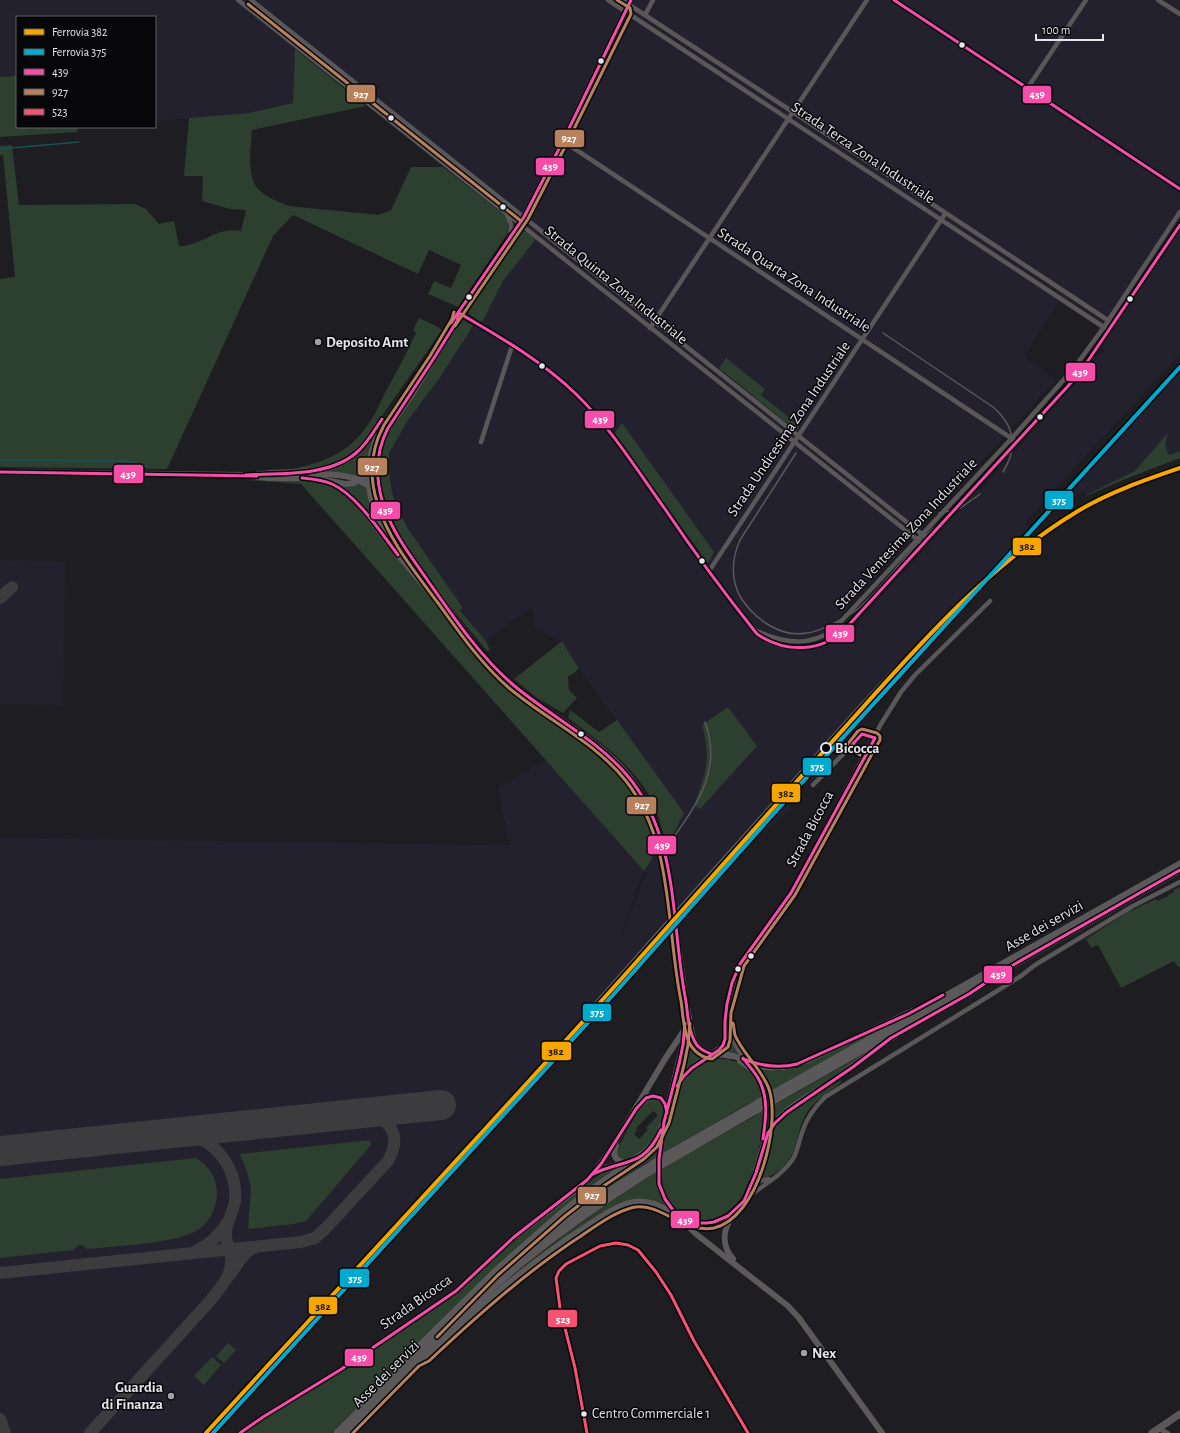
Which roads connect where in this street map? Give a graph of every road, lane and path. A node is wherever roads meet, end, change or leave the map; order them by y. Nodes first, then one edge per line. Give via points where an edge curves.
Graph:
1 (238, 0) edge
2 (251, 0) edge
3 (608, 0) edge
4 (622, 0) edge
5 (653, 0) edge
6 (867, 0) edge
7 (894, 0) edge
8 (1086, 0) edge
9 (1158, 0) edge
10 (630, 2) edge
11 (626, 12) junction
12 (1180, 14) edge
13 (645, 15) junction
14 (686, 43) junction
15 (681, 49) junction
16 (1027, 89) junction
17 (793, 112) junction
18 (789, 118) junction
19 (564, 141) junction
20 (862, 158) junction
21 (857, 164) junction
22 (1180, 189) edge
23 (505, 212) junction
24 (1180, 212) edge
25 (946, 214) junction
26 (524, 217) junction
27 (941, 220) junction
28 (520, 223) junction
29 (1180, 225) edge
30 (966, 227) junction
31 (962, 233) junction
32 (511, 238) junction
33 (709, 239) junction
34 (1145, 265) junction
35 (1151, 269) junction
36 (1054, 286) junction
37 (1050, 292) junction
38 (1127, 292) junction
39 (1133, 296) junction
40 (1090, 309) junction
41 (460, 313) junction
42 (1086, 315) junction
43 (654, 321) junction
44 (1108, 321) junction
45 (1114, 324) junction
46 (1104, 327) junction
47 (650, 328) junction
48 (1110, 331) junction
49 (862, 339) junction
50 (678, 340) junction
51 (512, 346) junction
52 (673, 346) junction
53 (426, 360) junction
54 (1048, 397) junction
55 (1054, 401) junction
56 (798, 436) junction
57 (1012, 438) junction
58 (481, 442) dead end
59 (794, 442) junction
60 (1017, 442) junction
61 (378, 449) junction
62 (992, 458) junction
63 (998, 463) junction
64 (982, 469) junction
65 (0, 472) edge
66 (268, 473) junction
67 (987, 474) junction
68 (245, 475) junction
69 (323, 480) junction
70 (359, 481) junction
71 (866, 490) junction
72 (862, 496) junction
73 (382, 504) junction
74 (922, 535) junction
75 (928, 539) junction
76 (917, 540) junction
77 (923, 544) junction
78 (709, 571) junction
79 (990, 601) dead end
80 (441, 604) junction
81 (856, 607) junction
82 (861, 612) junction
83 (453, 616) junction
84 (754, 630) junction
85 (875, 738) junction
86 (852, 745) junction
87 (867, 753) junction
88 (813, 786) dead end
89 (661, 840) tunnel mouth
90 (1180, 864) edge
91 (1180, 870) edge
92 (1180, 882) edge
93 (677, 938) tunnel mouth
94 (1006, 969) junction
95 (961, 988) junction
96 (684, 993) junction
97 (728, 1005) junction
98 (685, 1029) junction
99 (711, 1054) junction
100 (718, 1055) junction
101 (728, 1056) junction
102 (744, 1059) junction
103 (703, 1060) junction
104 (750, 1067) junction
105 (775, 1096) junction
106 (670, 1101) junction
107 (636, 1109) junction
108 (667, 1113) junction
109 (664, 1122) junction
110 (625, 1127) junction
111 (762, 1150) junction
112 (633, 1161) junction
113 (624, 1163) junction
114 (651, 1168) junction
115 (756, 1173) junction
116 (593, 1174) junction
117 (778, 1175) junction
118 (744, 1201) junction
119 (738, 1207) junction
120 (679, 1217) junction
121 (744, 1270) junction
122 (416, 1362) junction
123 (398, 1372) junction
124 (1180, 1414) edge
125 (1159, 1429) junction
126 (240, 1433) edge
127 (337, 1433) edge
128 (346, 1433) edge
129 (882, 1433) edge
130 (1152, 1433) edge
131 (1168, 1433) edge

1 - 23 street, Strada Quinta Zona Industriale
2 - 26 street, Strada Quinta Zona Industriale
3 - 11 street, Strada Terza Zona Industriale
4 - 10 street, Strada Terza Zona Industriale
5 - 13 street
6 - 17 street
7 - 16 street
8 - 16 street
9 - 12 street
10 - 11 main road
10 - 13 street, Strada Terza Zona Industriale
11 - 15 street, Strada Terza Zona Industriale
11 - 19 main road
13 - 14 street, Strada Terza Zona Industriale
14 - 15 street
14 - 17 street, Strada Terza Zona Industriale
15 - 18 street, Strada Terza Zona Industriale
16 - 22 street
17 - 18 street
17 - 20 street, Strada Terza Zona Industriale
18 - 21 street, Strada Terza Zona Industriale
18 - 33 street
19 - 26 main road
19 - 33 street, Strada Quarta Zona Industriale
20 - 21 street
20 - 25 street, Strada Terza Zona Industriale
21 - 27 street, Strada Terza Zona Industriale
23 - 28 street, Strada Quinta Zona Industriale
23 - 32 street via 510,221
24 - 34 street, Strada Ventesima Zona Industriale
25 - 27 street, Strada Undicesima Zona Industriale
25 - 30 street, Strada Terza Zona Industriale
26 - 28 main road
26 - 43 street, Strada Quinta Zona Industriale
27 - 31 street, Strada Terza Zona Industriale
27 - 49 street, Strada Undicesima Zona Industriale
28 - 32 main road
28 - 47 street, Strada Quinta Zona Industriale
29 - 35 street, Strada Ventesima Zona Industriale
30 - 31 street
30 - 36 street, Strada Terza Zona Industriale
31 - 37 street, Strada Terza Zona Industriale
32 - 41 main road
33 - 43 street
33 - 49 street, Strada Quarta Zona Industriale
34 - 35 street
34 - 38 street, Strada Ventesima Zona Industriale
35 - 39 street, Strada Ventesima Zona Industriale
36 - 37 street
36 - 40 street, Strada Terza Zona Industriale
37 - 42 street, Strada Terza Zona Industriale
38 - 39 street
38 - 44 street, Strada Ventesima Zona Industriale
39 - 45 street, Strada Ventesima Zona Industriale
40 - 42 street
40 - 44 street, Strada Terza Zona Industriale
41 - 51 street
41 - 53 main road
41 - 61 main road via 411,396 386,431
42 - 46 street, Strada Terza Zona Industriale
43 - 47 street
43 - 50 street, Strada Quinta Zona Industriale
44 - 45 street, Strada Terza Zona Industriale
44 - 46 street, Strada Ventesima Zona Industriale
45 - 48 street, Strada Ventesima Zona Industriale
46 - 48 street, Strada Terza Zona Industriale
46 - 54 street, Strada Ventesima Zona Industriale via 1074,368
47 - 52 street, Strada Quinta Zona Industriale
48 - 55 street, Strada Ventesima Zona Industriale via 1079,374
49 - 56 street, Strada Undicesima Zona Industriale
49 - 57 street, Strada Quarta Zona Industriale
50 - 52 street
50 - 56 street, Strada Quinta Zona Industriale
51 - 58 street
51 - 78 street via 554,376 589,407
52 - 59 street, Strada Quinta Zona Industriale
53 - 66 main road via 368,440 351,458 316,471
53 - 80 main road, bridge via 382,427 371,455 368,472 374,509 387,534
54 - 55 street
54 - 57 street, Strada Ventesima Zona Industriale
55 - 60 street, Strada Ventesima Zona Industriale
56 - 59 street, Strada Undicesima Zona Industriale
56 - 71 street, Strada Quinta Zona Industriale
57 - 60 street, Strada Quarta Zona Industriale
57 - 62 street, Strada Ventesima Zona Industriale
59 - 72 street, Strada Quinta Zona Industriale
59 - 78 street, Strada Undicesima Zona Industriale
60 - 63 street, Strada Ventesima Zona Industriale
61 - 70 main road via 373,468
61 - 73 main road via 378,477
62 - 63 street
62 - 64 street, Strada Ventesima Zona Industriale
63 - 67 street, Strada Ventesima Zona Industriale
64 - 67 street
64 - 74 street, Strada Ventesima Zona Industriale
65 - 68 main road
66 - 68 main road
66 - 70 main road via 340,474
67 - 75 street, Strada Ventesima Zona Industriale
68 - 69 main road
69 - 70 main road via 346,484
69 - 80 main road via 340,488 356,502
70 - 73 main road via 376,492
71 - 72 street
71 - 74 street, Strada Quinta Zona Industriale
72 - 76 street, Strada Quinta Zona Industriale
73 - 83 main road via 396,533
74 - 75 street, Strada Quinta Zona Industriale
74 - 76 street, Strada Ventesima Zona Industriale
75 - 77 street, Strada Ventesima Zona Industriale
76 - 77 street, Strada Quinta Zona Industriale
76 - 81 street, Strada Ventesima Zona Industriale
77 - 82 street, Strada Ventesima Zona Industriale
78 - 84 street
79 - 85 street, Strada Bicocca via 915,675 901,692
80 - 83 main road
81 - 82 street
81 - 84 street, Strada Ventesima Zona Industriale via 833,630 812,640 780,640
82 - 84 street, Strada Ventesima Zona Industriale via 835,638 808,647 775,644
83 - 89 main road via 512,684 620,766 640,792
85 - 86 street via 862,734
85 - 87 street, Strada Bicocca
86 - 87 street
86 - 88 street
87 - 97 street, Strada Bicocca via 791,893 740,964
90 - 95 main road, Asse dei servizi
91 - 94 main road, Asse dei servizi
92 - 117 street via 1133,906 1035,965 825,1098 808,1118 794,1158
93 - 96 main road
94 - 105 main road, Asse dei servizi
94 - 111 main road via 969,994 887,1041 787,1112 772,1128
95 - 102 main road via 789,1067 762,1066
95 - 105 main road, Asse dei servizi
96 - 98 main road
96 - 99 main road via 694,1040 700,1049
97 - 99 street via 725,1040 723,1045
97 - 102 street via 730,1036
98 - 106 main road
98 - 107 main road
99 - 100 main road
99 - 103 street
100 - 101 main road
100 - 103 main road
101 - 102 main road
101 - 104 main road
102 - 104 street
103 - 106 main road via 687,1071
104 - 111 main road via 762,1086 766,1101
105 - 114 main road, bridge
106 - 108 main road
107 - 108 main road via 646,1098 653,1096 663,1101
107 - 110 main road
108 - 109 main road
109 - 112 main road via 653,1144
109 - 120 main road via 659,1159 659,1184 665,1199
110 - 113 main road via 613,1154
110 - 116 main road
111 - 115 main road
112 - 113 main road
112 - 123 main road via 582,1196 512,1256 415,1350
113 - 116 main road
114 - 122 main road, Asse dei servizi via 588,1212 517,1267
114 - 123 main road, Asse dei servizi via 585,1207 551,1232 467,1304
115 - 117 street via 758,1180 763,1182
115 - 118 main road
116 - 126 main road, Strada Bicocca via 514,1237 456,1291 340,1370
117 - 118 street
118 - 119 main road
119 - 120 main road via 721,1220 707,1224 693,1223
119 - 121 main road via 725,1230 725,1243 728,1253
120 - 121 main road via 696,1234
120 - 122 main road via 657,1204 645,1202 629,1204 615,1210 571,1236 526,1270 426,1357
121 - 129 main road via 800,1318
122 - 128 main road, Asse dei servizi
123 - 127 main road, Asse dei servizi
124 - 125 main road
125 - 130 main road
125 - 131 street

